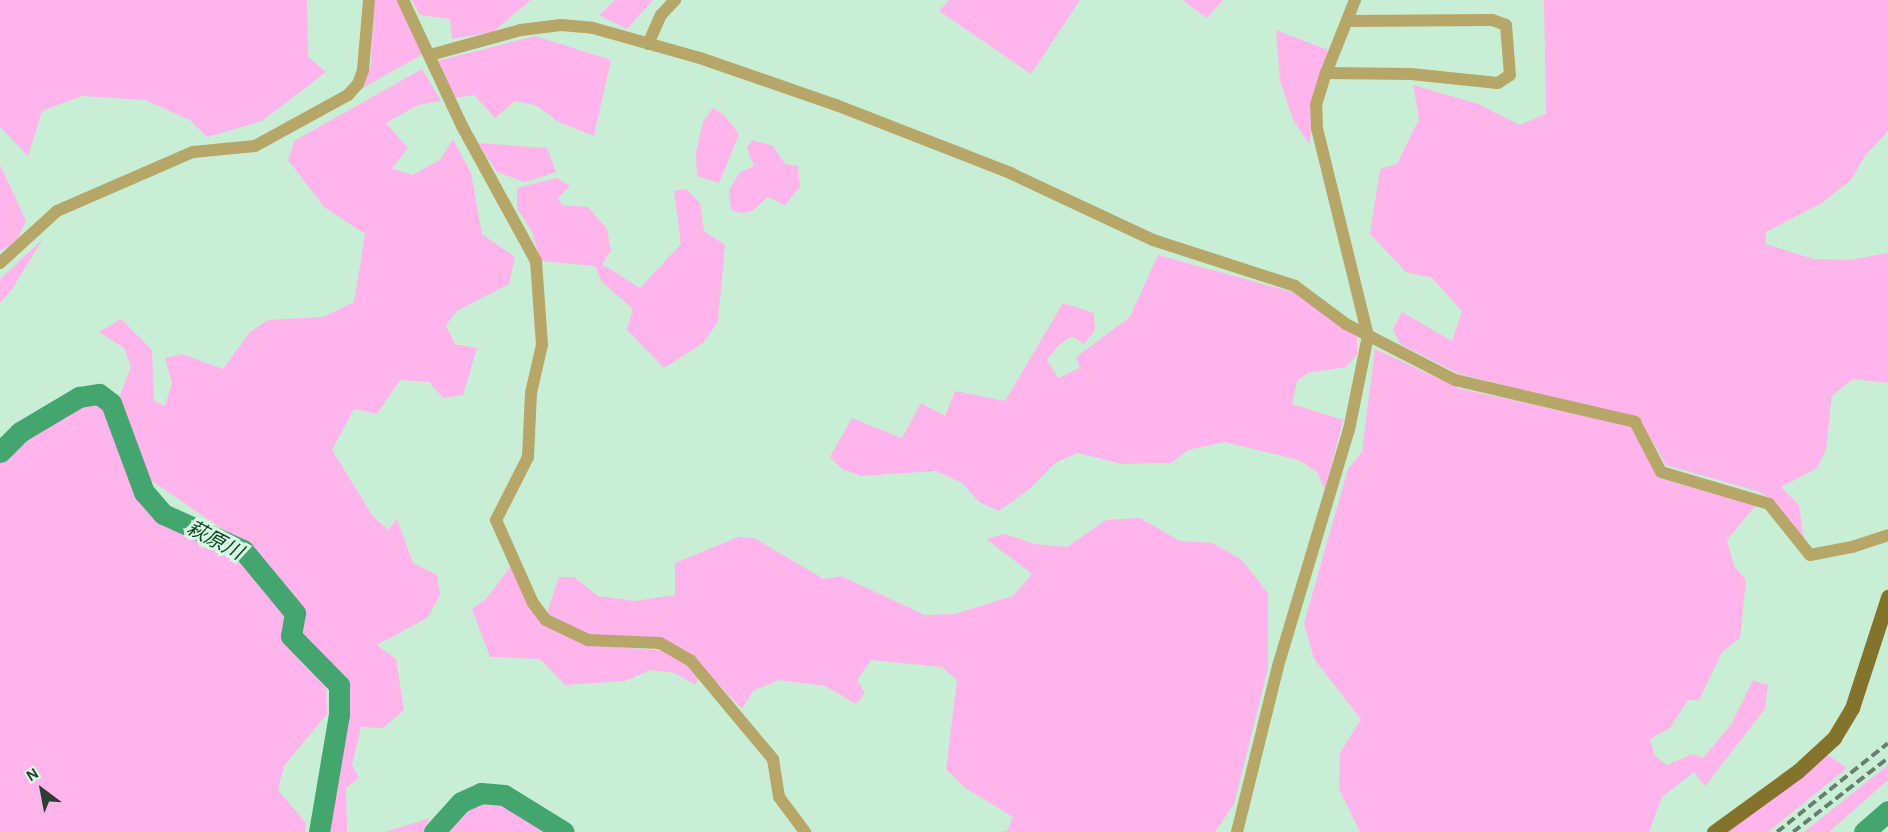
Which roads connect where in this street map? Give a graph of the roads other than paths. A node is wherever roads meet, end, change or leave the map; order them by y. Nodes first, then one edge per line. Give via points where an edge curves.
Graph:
1 (369, 0) edge
2 (403, 0) edge
3 (675, 0) edge
4 (1355, 0) edge
5 (1347, 21) junction
6 (648, 44) junction
7 (430, 55) junction
8 (1326, 73) junction
9 (0, 263) edge
10 (1368, 336) junction
11 (1888, 535) edge
12 (1888, 597) edge
13 (805, 832) edge
14 (1237, 832) edge
15 (1714, 832) edge

1 - 9 street via 363,70 358,84 348,94 255,146 193,152 57,211
2 - 7 street
3 - 6 street via 661,15
4 - 5 street
5 - 8 street
5 - 8 street via 1492,20 1506,25 1510,75 1498,83 1411,74
6 - 7 street via 593,28 561,25 521,30
6 - 10 street via 836,105 1010,173 1153,240 1286,282
7 - 13 street via 462,126 536,261 542,345 531,393 528,457 496,520 533,603 546,620 588,640 660,643 692,662 773,759 779,797
8 - 10 street via 1316,105 1317,128
10 - 11 street via 1455,380 1635,422 1660,472 1769,504 1810,555 1852,548
10 - 14 street via 1349,429 1278,666
12 - 15 main road via 1852,708 1834,738 1798,771

